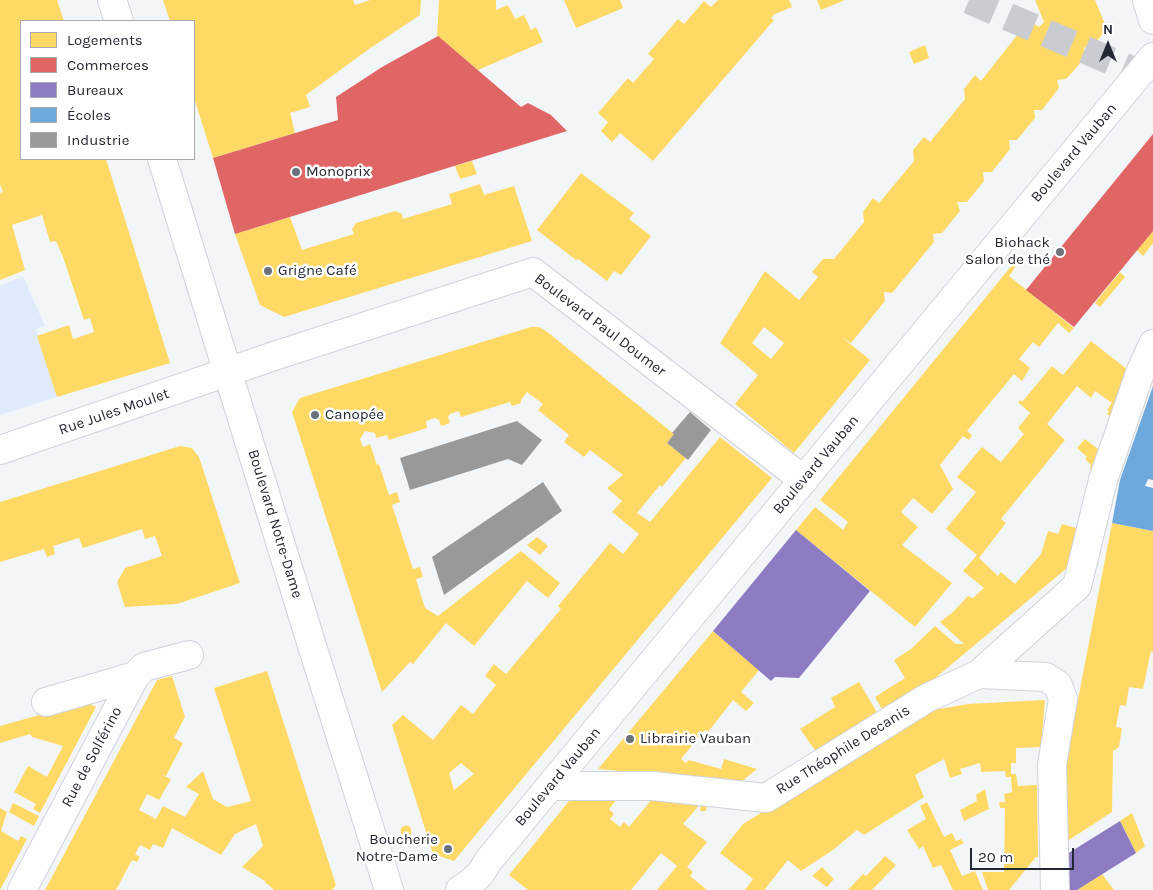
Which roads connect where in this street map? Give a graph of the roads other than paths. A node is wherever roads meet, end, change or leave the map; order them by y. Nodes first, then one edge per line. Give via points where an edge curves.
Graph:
1 (112, 0) edge
2 (1147, 0) edge
3 (119, 20) edge
4 (1153, 20) edge
5 (1153, 58) edge
6 (162, 160) edge
7 (1153, 344) edge
8 (228, 373) junction
9 (0, 450) edge
10 (804, 480) junction
11 (189, 655) dead end
12 (979, 674) junction
13 (135, 676) junction
14 (46, 702) dead end
15 (551, 786) junction
16 (470, 882) edge
17 (1051, 886) edge
18 (22, 890) edge
19 (390, 890) edge

1 - 3 street
2 - 4 street
5 - 10 street, Boulevard Vauban
6 - 8 street, Boulevard Notre-Dame
7 - 12 street, Rue Théophile Decanis via 1103,480 1077,586
8 - 9 street, Rue Jules Moulet
8 - 10 street, Boulevard Paul Doumer via 533,272
8 - 19 street, Boulevard Notre-Dame
10 - 15 street, Boulevard Vauban
11 - 13 street via 144,667
12 - 15 street, Rue Théophile Decanis via 927,698 766,798 653,786
12 - 17 street, Rue Théophile Decanis via 1046,677 1058,685 1063,699 1052,765
13 - 14 street
13 - 18 street, Rue de Solférino
15 - 16 street, Boulevard Vauban

